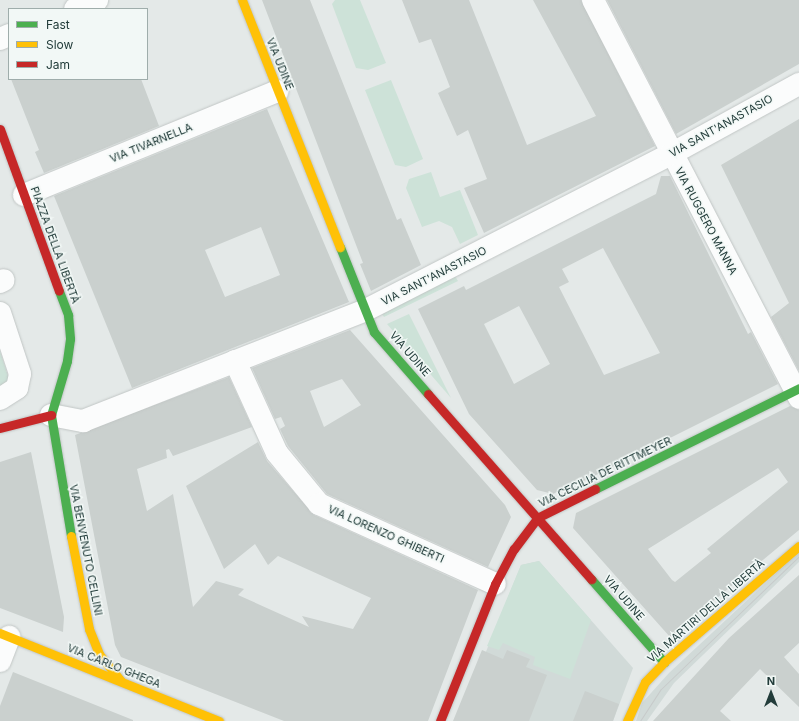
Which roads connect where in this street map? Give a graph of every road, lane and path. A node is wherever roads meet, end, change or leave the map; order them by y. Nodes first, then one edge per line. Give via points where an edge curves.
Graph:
1 (97, 0) edge
2 (242, 0) edge
3 (593, 0) edge
4 (77, 8) edge
5 (799, 84) edge
6 (278, 91) junction
7 (0, 129) edge
8 (671, 154) junction
9 (24, 195) junction
10 (364, 312) junction
11 (0, 313) edge
12 (235, 361) junction
13 (798, 392) edge
14 (13, 394) edge
15 (51, 415) junction
16 (0, 428) edge
17 (537, 518) junction
18 (799, 546) edge
19 (495, 584) junction
20 (5, 635) edge
21 (0, 662) edge
22 (664, 662) junction
23 (120, 681) junction
24 (219, 721) edge
25 (440, 721) edge
26 (627, 721) edge

1 - 4 street
2 - 6 main road, VIA UDINE
3 - 8 street, VIA RUGGERO MANNA
5 - 8 street, VIA SANT'ANASTASIO
6 - 9 street, VIA TIVARNELLA
6 - 10 main road, VIA UDINE
7 - 9 main road, PIAZZA DELLA LIBERTÀ
8 - 10 street, VIA SANT'ANASTASIO
8 - 13 street, VIA RUGGERO MANNA
9 - 15 main road, PIAZZA DELLA LIBERTÀ via 68,315 70,339 67,361
10 - 12 street, VIA SANT'ANASTASIO
10 - 17 main road, VIA UDINE via 374,332
11 - 14 street via 20,374
12 - 15 street, VIA SANT'ANASTASIO via 83,421
12 - 19 street, VIA LORENZO GHIBERTI via 277,453 320,504
13 - 17 main road, VIA CECILIA DE RITTMEYER
15 - 16 main road
15 - 23 main road, VIA BENVENUTO CELLINI via 54,447 89,629 99,654
17 - 19 main road, VIA CECILIA DE RITTMEYER via 514,549
17 - 22 main road, VIA UDINE
18 - 22 main road, VIA MARTIRI DELLA LIBERTÀ
19 - 25 main road, VIA CECILIA DE RITTMEYER
20 - 21 street
20 - 23 main road, VIA CARLO GHEGA
22 - 26 main road, VIA MARTIRI DELLA LIBERTÀ via 645,682
23 - 24 main road, VIA CARLO GHEGA

